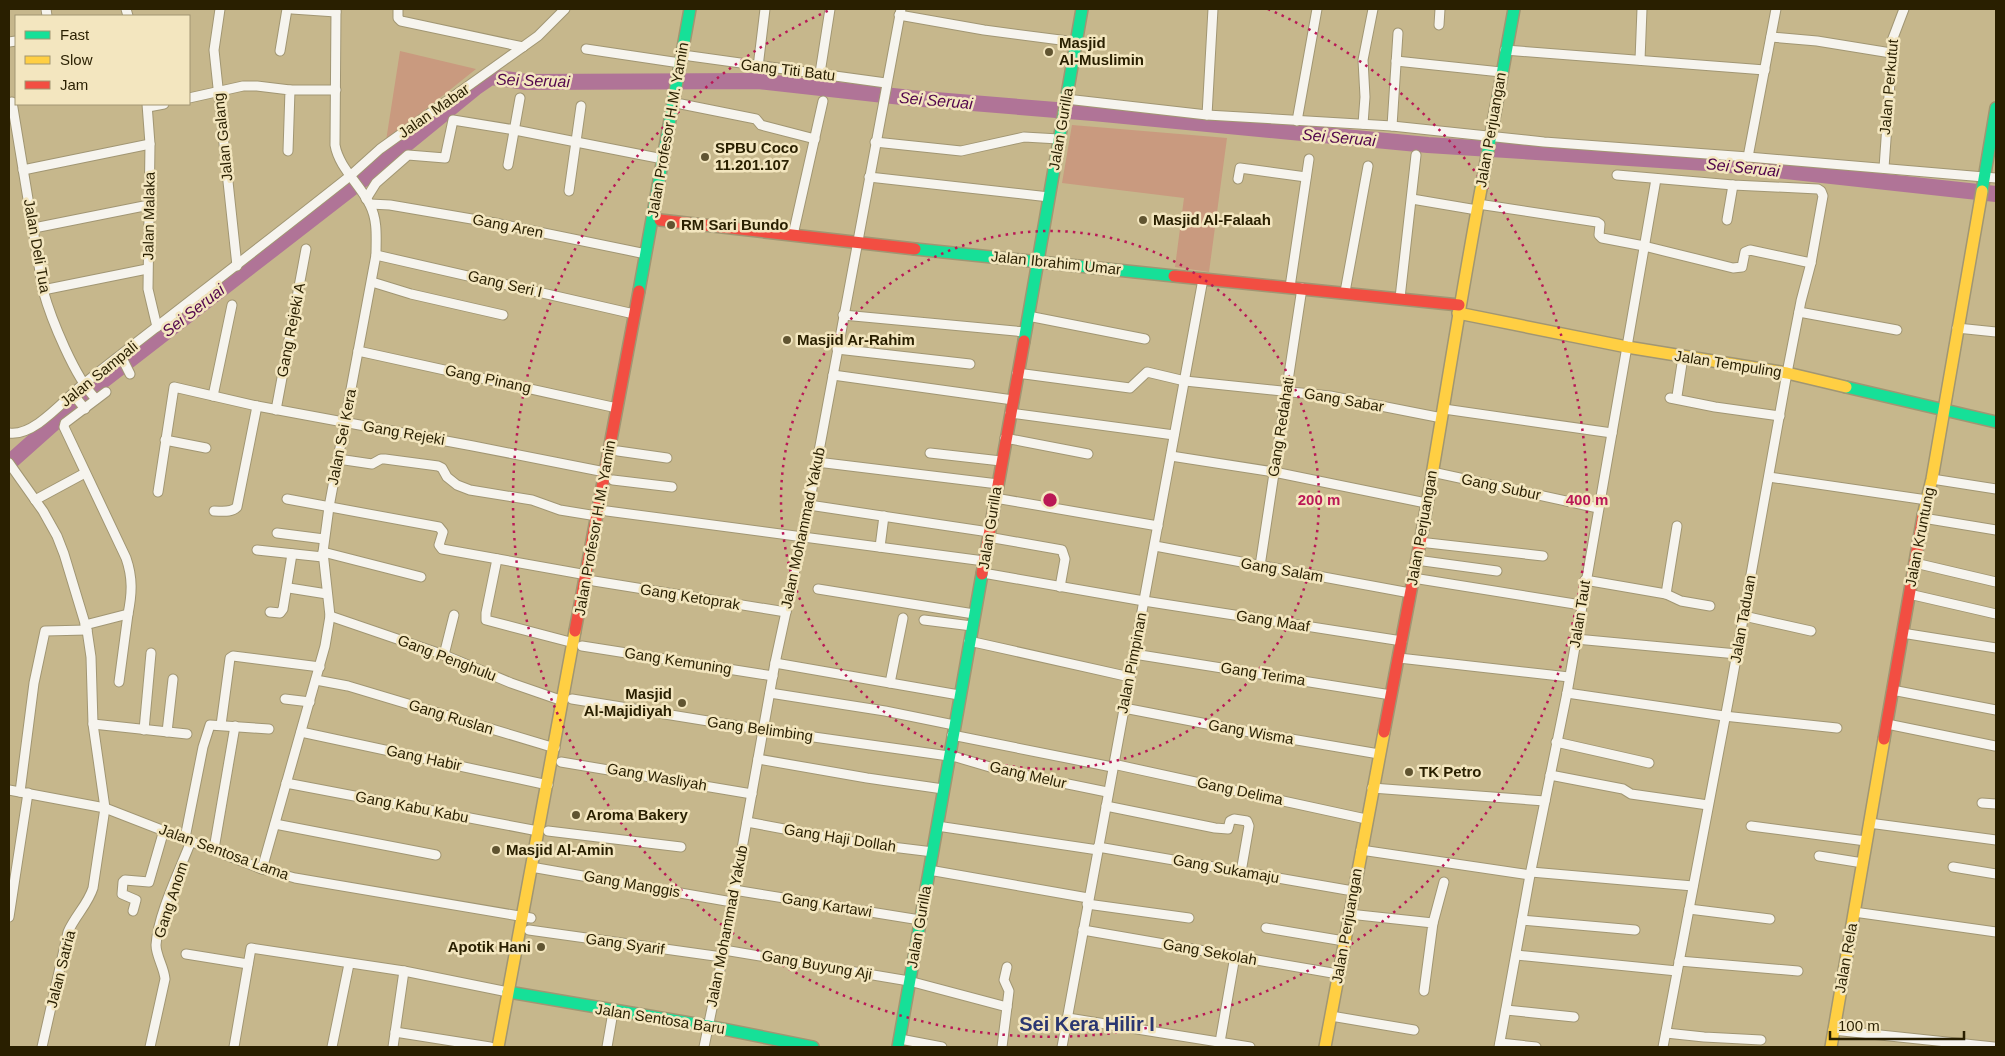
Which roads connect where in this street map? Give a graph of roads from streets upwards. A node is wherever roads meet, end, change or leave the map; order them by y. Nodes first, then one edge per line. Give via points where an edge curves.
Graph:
1 (220, 9) edge
2 (287, 9) edge
3 (292, 9) edge
4 (398, 9) edge
5 (565, 9) edge
6 (690, 9) edge
7 (698, 9) edge
8 (766, 9) edge
9 (830, 9) edge
10 (1082, 9) edge
11 (1213, 9) edge
12 (1317, 9) edge
13 (1373, 9) edge
14 (1440, 9) edge
15 (1514, 9) edge
16 (1642, 9) edge
17 (1776, 9) edge
18 (1904, 9) edge
19 (336, 10) edge
20 (900, 12) edge
21 (1439, 25) dead end
22 (1398, 33) dead end
23 (1771, 36) junction
24 (1076, 42) junction
25 (523, 46) junction
26 (586, 49) dead end
27 (1505, 50) junction
28 (280, 51) dead end
29 (1891, 53) junction
30 (1640, 60) junction
31 (1396, 62) junction
32 (684, 66) junction
33 (758, 67) junction
34 (1765, 70) junction
35 (1501, 72) junction
36 (820, 73) junction
37 (885, 87) junction
38 (290, 90) junction
39 (336, 90) junction
40 (218, 91) junction
41 (680, 96) junction
42 (190, 98) edge
43 (520, 98) dead end
44 (823, 101) dead end
45 (12, 102) edge
46 (1065, 102) junction
47 (147, 106) edge
48 (580, 106) dead end
49 (1996, 108) edge
50 (1207, 115) junction
51 (1297, 121) junction
52 (1363, 124) junction
53 (1392, 126) junction
54 (515, 130) junction
55 (1060, 134) junction
56 (1490, 136) junction
57 (815, 140) junction
58 (576, 142) junction
59 (875, 142) junction
60 (150, 144) junction
61 (288, 151) dead end
62 (1416, 155) dead end
63 (1748, 156) junction
64 (663, 159) junction
65 (1309, 160) dead end
66 (508, 165) dead end
67 (1368, 166) dead end
68 (1884, 168) junction
69 (23, 170) junction
70 (1617, 175) dead end
71 (869, 177) junction
72 (1306, 177) junction
73 (351, 178) junction
74 (1238, 178) dead end
75 (1984, 178) junction
76 (1996, 178) edge
77 (1656, 179) junction
78 (1733, 185) junction
79 (569, 191) dead end
80 (1049, 197) junction
81 (1412, 199) junction
82 (367, 200) junction
83 (149, 205) junction
84 (1477, 207) junction
85 (656, 219) junction
86 (1727, 220) dead end
87 (34, 228) junction
88 (793, 235) junction
89 (856, 243) junction
90 (1644, 246) junction
91 (306, 249) dead end
92 (646, 254) junction
93 (376, 255) junction
94 (1039, 261) junction
95 (1811, 263) junction
96 (237, 266) junction
97 (148, 269) junction
98 (1203, 279) junction
99 (372, 282) junction
100 (1290, 287) junction
101 (1302, 288) junction
102 (43, 290) junction
103 (1346, 292) junction
104 (1400, 298) junction
105 (232, 305) dead end
106 (1459, 309) junction
107 (1799, 312) junction
108 (634, 314) junction
109 (503, 315) dead end
110 (843, 315) junction
111 (1028, 316) junction
112 (157, 327) junction
113 (1957, 328) junction
114 (1897, 330) dead end
115 (1025, 332) junction
116 (1996, 332) edge
117 (1145, 339) dead end
118 (634, 340) junction
119 (1627, 348) junction
120 (837, 349) junction
121 (358, 351) junction
122 (1683, 357) junction
123 (970, 364) dead end
124 (1017, 373) junction
125 (1787, 373) junction
126 (833, 375) junction
127 (1185, 381) junction
128 (1287, 391) junction
129 (90, 392) junction
130 (106, 392) dead end
131 (74, 395) junction
132 (213, 396) junction
133 (1013, 400) junction
134 (257, 406) junction
135 (84, 408) junction
136 (617, 408) junction
137 (276, 410) junction
138 (1942, 411) junction
139 (1010, 413) junction
140 (1443, 414) junction
141 (1780, 416) junction
142 (1996, 422) edge
143 (345, 423) junction
144 (9, 433) edge
145 (1612, 433) junction
146 (1174, 436) junction
147 (1005, 438) junction
148 (165, 440) junction
149 (206, 448) dead end
150 (618, 450) junction
151 (930, 453) dead end
152 (1088, 454) dead end
153 (1171, 456) junction
154 (667, 458) dead end
155 (338, 459) junction
156 (1001, 461) junction
157 (817, 462) junction
158 (11, 470) edge
159 (1274, 472) junction
160 (1432, 472) junction
161 (85, 473) junction
162 (609, 476) junction
163 (1770, 477) junction
164 (1932, 479) junction
165 (998, 484) junction
166 (672, 486) dead end
167 (1996, 489) edge
168 (158, 492) dead end
169 (995, 498) junction
170 (287, 499) dead end
171 (35, 500) junction
172 (1927, 500) junction
173 (1426, 503) junction
174 (809, 505) junction
175 (329, 507) junction
176 (1598, 508) junction
177 (214, 511) dead end
178 (602, 514) junction
179 (884, 516) junction
180 (1923, 518) junction
181 (1158, 526) junction
182 (1677, 526) dead end
183 (1996, 530) edge
184 (277, 533) dead end
185 (988, 534) junction
186 (803, 536) junction
187 (324, 539) junction
188 (1419, 542) junction
189 (1155, 546) junction
190 (880, 547) junction
191 (257, 550) dead end
192 (292, 554) junction
193 (323, 554) junction
194 (1543, 556) dead end
195 (497, 559) junction
196 (1416, 560) junction
197 (984, 561) junction
198 (1915, 564) junction
199 (1260, 566) junction
200 (1497, 571) dead end
201 (983, 573) junction
202 (421, 576) dead end
203 (590, 578) junction
204 (1413, 578) junction
205 (1585, 580) junction
206 (1996, 582) edge
207 (1060, 586) junction
208 (289, 588) dead end
209 (818, 589) dead end
210 (1410, 593) junction
211 (327, 594) junction
212 (1666, 594) junction
213 (1909, 594) junction
214 (1144, 601) junction
215 (1581, 605) junction
216 (1710, 606) dead end
217 (270, 612) dead end
218 (786, 612) junction
219 (128, 614) junction
220 (1996, 614) edge
221 (454, 615) dead end
222 (330, 616) junction
223 (1744, 616) junction
224 (903, 618) dead end
225 (924, 620) dead end
226 (973, 620) junction
227 (86, 627) junction
228 (1811, 631) dead end
229 (1902, 632) junction
230 (1576, 639) junction
231 (969, 641) junction
232 (1402, 641) junction
233 (578, 645) junction
234 (1996, 648) edge
235 (151, 652) dead end
236 (1134, 654) junction
237 (1737, 654) junction
238 (444, 655) junction
239 (1399, 658) junction
240 (775, 663) junction
241 (320, 667) junction
242 (773, 676) junction
243 (1569, 676) junction
244 (1130, 677) junction
245 (173, 679) dead end
246 (316, 680) junction
247 (119, 682) dead end
248 (890, 683) junction
249 (1892, 690) junction
250 (770, 693) junction
251 (1567, 693) junction
252 (959, 695) junction
253 (1391, 695) junction
254 (285, 699) dead end
255 (567, 701) junction
256 (310, 702) junction
257 (1124, 708) junction
258 (1996, 710) edge
259 (1724, 716) junction
260 (93, 724) junction
261 (1887, 724) junction
262 (221, 725) junction
263 (234, 726) junction
264 (1837, 728) dead end
265 (269, 729) dead end
266 (144, 730) junction
267 (764, 730) junction
268 (953, 730) junction
269 (167, 732) junction
270 (301, 732) junction
271 (187, 734) dead end
272 (1556, 742) junction
273 (1995, 746) edge
274 (555, 748) junction
275 (1379, 754) junction
276 (949, 756) junction
277 (758, 759) junction
278 (561, 762) junction
279 (1649, 763) dead end
280 (1113, 765) junction
281 (1550, 775) junction
282 (286, 783) junction
283 (548, 785) junction
284 (1372, 788) junction
285 (943, 789) junction
286 (9, 790) edge
287 (1107, 792) junction
288 (24, 793) junction
289 (752, 794) junction
290 (1545, 801) junction
291 (1982, 803) dead end
292 (1708, 804) junction
293 (1996, 804) edge
294 (1106, 806) junction
295 (105, 808) junction
296 (1366, 819) junction
297 (747, 822) junction
298 (1869, 823) junction
299 (275, 824) junction
300 (937, 826) junction
301 (1752, 826) dead end
302 (164, 830) junction
303 (543, 831) junction
304 (188, 840) junction
305 (1996, 840) edge
306 (1866, 841) junction
307 (681, 847) dead end
308 (214, 849) junction
309 (1098, 849) junction
310 (1361, 850) junction
311 (933, 852) junction
312 (436, 855) dead end
313 (1819, 856) dead end
314 (1862, 863) junction
315 (1953, 867) dead end
316 (536, 868) junction
317 (262, 869) junction
318 (930, 870) junction
319 (1241, 872) junction
320 (1530, 873) junction
321 (1996, 874) edge
322 (1444, 882) dead end
323 (1693, 886) junction
324 (734, 890) junction
325 (1353, 891) junction
326 (1857, 898) joint
327 (1088, 901) junction
328 (732, 902) junction
329 (1689, 909) junction
330 (133, 911) dead end
331 (1854, 912) junction
332 (1349, 914) junction
333 (9, 917) edge
334 (526, 917) junction
335 (1189, 918) dead end
336 (1770, 919) dead end
337 (920, 920) junction
338 (1522, 920) junction
339 (1433, 923) junction
340 (1266, 928) dead end
341 (524, 929) junction
342 (1083, 930) junction
343 (1635, 930) dead end
344 (1996, 932) edge
345 (1344, 941) junction
346 (723, 953) junction
347 (186, 954) dead end
348 (1516, 955) junction
349 (1235, 956) junction
350 (1679, 961) junction
351 (248, 964) junction
352 (349, 964) junction
353 (1007, 967) dead end
354 (404, 971) junction
355 (1677, 971) junction
356 (1798, 971) dead end
357 (1338, 974) junction
358 (909, 981) junction
359 (1424, 991) dead end
360 (512, 993) junction
361 (1007, 1007) junction
362 (1506, 1010) junction
363 (613, 1012) junction
364 (1330, 1016) junction
365 (1574, 1017) dead end
366 (1068, 1018) junction
367 (708, 1026) junction
368 (1414, 1030) dead end
369 (1833, 1030) junction
370 (395, 1032) junction
371 (1666, 1033) junction
372 (1761, 1040) dead end
373 (1220, 1042) junction
374 (899, 1043) edge
375 (1499, 1045) edge
376 (42, 1047) edge
377 (150, 1047) edge
378 (234, 1047) edge
379 (332, 1047) edge
380 (393, 1047) edge
381 (490, 1047) edge
382 (498, 1047) edge
383 (508, 1047) edge
384 (607, 1047) edge
385 (704, 1047) edge
386 (811, 1047) edge
387 (942, 1047) edge
388 (1002, 1047) edge
389 (1062, 1047) edge
390 (1250, 1047) edge
391 (1325, 1047) edge
392 (1536, 1047) edge
393 (1663, 1047) edge
394 (1831, 1047) edge
395 (1994, 1047) edge

1 - 40 street, Jalan Galang via 214,50
2 - 28 street
3 - 19 street
4 - 25 street via 401,21
5 - 25 street, Jalan Mabar via 553,23
6 - 32 street, Jalan Profesor H.M. Yamin
7 - 32 street, Jalan Profesor H.M. Yamin
8 - 33 street
9 - 36 street
10 - 24 street, Jalan Gurilla
11 - 50 street
12 - 51 street
13 - 52 street via 1364,54
14 - 21 street
15 - 27 street, Jalan Perjuangan
16 - 30 street
17 - 23 street
18 - 29 street, Jalan Perkutut via 1894,30
19 - 39 street, Jalan Sei Kera
20 - 24 street via 984,30
20 - 37 street, Jalan Mohammad Yakub
22 - 31 street
23 - 29 street
23 - 34 street
24 - 46 street, Jalan Gurilla
25 - 73 street, Jalan Mabar via 380,149
26 - 32 street, Gang Titi Batu
27 - 30 street
27 - 35 street, Jalan Perjuangan
29 - 68 street, Jalan Perkutut
30 - 34 street
31 - 35 street
31 - 53 street
32 - 33 street, Gang Titi Batu
32 - 41 street, Jalan Profesor H.M. Yamin
33 - 36 street, Gang Titi Batu
34 - 63 street
35 - 56 street, Jalan Perjuangan
36 - 37 street, Gang Titi Batu
37 - 59 street, Jalan Mohammad Yakub
38 - 39 street
38 - 40 street via 243,86
38 - 61 street
39 - 73 street, Jalan Sei Kera via 335,145 337,155
40 - 42 street
40 - 96 street, Jalan Galang
41 - 57 street
41 - 64 street, Jalan Profesor H.M. Yamin
41 - 85 street, Jalan Profesor H.M. Yamin
43 - 54 street
44 - 57 street
45 - 69 street, Jalan Deli Tua
46 - 50 street
46 - 55 street, Jalan Gurilla
47 - 60 street, Jalan Malaka
48 - 58 street
49 - 75 street, Jalan Kruntung
50 - 51 street
51 - 52 street
52 - 53 street
53 - 56 street
54 - 58 street
54 - 66 street
54 - 82 street via 452,120 445,158 408,155 376,183
55 - 59 street via 1024,137 961,151
55 - 80 street, Jalan Gurilla
56 - 63 street
56 - 84 street, Jalan Perjuangan
57 - 88 street
58 - 64 street
58 - 79 street
59 - 71 street, Jalan Mohammad Yakub
60 - 69 street
60 - 83 street, Jalan Malaka
62 - 81 street
63 - 68 street
64 - 85 street, Jalan Profesor H.M. Yamin
65 - 72 street
67 - 103 street
68 - 75 street
69 - 87 street, Jalan Deli Tua
70 - 77 street
71 - 80 street
71 - 89 street, Jalan Mohammad Yakub
72 - 74 street via 1240,168
72 - 100 street
73 - 82 street, Jalan Sei Kera
73 - 96 street, Jalan Sampali
75 - 76 street
75 - 113 street, Jalan Kruntung
77 - 78 street
77 - 90 street, Jalan Taut
78 - 86 street
78 - 95 street, Jalan Taduan via 1821,190 1823,199
80 - 94 street, Jalan Gurilla
81 - 84 street
81 - 104 street
82 - 92 street, Gang Aren
82 - 93 street, Jalan Sei Kera via 376,227
83 - 87 street
83 - 97 street, Jalan Malaka
84 - 90 street via 1597,222 1600,224 1600,237
84 - 106 street, Jalan Perjuangan
85 - 88 street, Jalan Ibrahim Umar
85 - 92 street, Jalan Profesor H.M. Yamin
85 - 118 street, Jalan Profesor H.M. Yamin
87 - 102 street, Jalan Deli Tua
88 - 89 street, Jalan Ibrahim Umar
89 - 94 street, Jalan Ibrahim Umar
89 - 110 street, Jalan Mohammad Yakub
90 - 95 street via 1737,268 1742,267 1747,250
90 - 119 street, Jalan Taut
91 - 137 street, Gang Rejeki A
92 - 108 street, Jalan Profesor H.M. Yamin
93 - 99 street, Jalan Sei Kera
93 - 108 street, Gang Seri I
94 - 98 street, Jalan Ibrahim Umar
94 - 111 street, Jalan Gurilla
95 - 107 street, Jalan Taduan
96 - 112 street, Jalan Sampali
97 - 102 street
97 - 112 street, Jalan Malaka via 148,289
98 - 100 street, Jalan Ibrahim Umar
98 - 127 street, Jalan Pimpinan
99 - 109 street
99 - 121 street, Jalan Sei Kera
100 - 101 street, Jalan Ibrahim Umar
101 - 103 street, Jalan Ibrahim Umar
101 - 128 street, Gang Redahati
102 - 129 street, Jalan Deli Tua via 50,315
103 - 104 street, Jalan Ibrahim Umar
104 - 106 street, Jalan Ibrahim Umar
105 - 132 street
106 - 119 street, Jalan Tempuling
106 - 140 street, Jalan Perjuangan
107 - 114 street
107 - 125 street, Jalan Taduan
108 - 118 street, Jalan Profesor H.M. Yamin
110 - 115 street
110 - 120 street, Jalan Mohammad Yakub
111 - 115 street, Jalan Gurilla
111 - 117 street
112 - 129 street, Jalan Sampali via 126,365
113 - 116 street
113 - 138 street, Jalan Kruntung
115 - 124 street, Jalan Gurilla
118 - 136 street, Jalan Profesor H.M. Yamin
118 - 150 street, Jalan Profesor H.M. Yamin
119 - 122 street, Jalan Tempuling
119 - 145 street, Jalan Taut
120 - 123 street
120 - 126 street, Jalan Mohammad Yakub
121 - 136 street, Gang Pinang
121 - 143 street, Jalan Sei Kera
122 - 125 street, Jalan Tempuling
122 - 141 street via 1674,397 1715,407
124 - 127 street, Gang Sabar via 1130,388 1147,372
124 - 133 street, Jalan Gurilla
125 - 138 street, Jalan Tempuling
125 - 141 street, Jalan Taduan
126 - 133 street
126 - 157 street, Jalan Mohammad Yakub
127 - 128 street, Gang Sabar
127 - 146 street, Jalan Pimpinan
128 - 140 street, Gang Sabar
128 - 159 street, Gang Redahati
129 - 130 street
129 - 131 street, Jalan Sampali
129 - 135 street
131 - 135 street
131 - 144 street, Jalan Sampali via 36,425 24,432
132 - 134 street, Gang Rejeki
132 - 148 street, Gang Rejeki via 174,387
133 - 139 street, Jalan Gurilla
134 - 137 street, Gang Rejeki
134 - 177 street via 237,507
135 - 161 street via 64,427
136 - 162 street, Jalan Profesor H.M. Yamin
137 - 143 street, Gang Rejeki
138 - 142 street, Jalan Tempuling
138 - 164 street, Jalan Kruntung
139 - 146 street
139 - 147 street, Jalan Gurilla
140 - 145 street, Gang Sabar
140 - 160 street, Jalan Perjuangan
141 - 163 street, Jalan Taduan
143 - 155 street, Jalan Sei Kera
143 - 162 street, Gang Rejeki via 473,446
145 - 176 street, Jalan Taut
146 - 153 street, Jalan Pimpinan
147 - 152 street
147 - 156 street, Jalan Gurilla
148 - 149 street
148 - 168 street
150 - 154 street
150 - 162 street, Jalan Profesor H.M. Yamin
151 - 156 street
153 - 159 street
153 - 181 street, Jalan Pimpinan
155 - 175 street, Jalan Sei Kera
155 - 178 street via 372,464 386,459 441,467 457,485 470,490 532,500 560,510
156 - 165 street, Jalan Gurilla
157 - 165 street
157 - 174 street, Jalan Mohammad Yakub
158 - 171 street, Jalan Satria
159 - 173 street
159 - 199 street, Gang Redahati
160 - 173 street, Jalan Perjuangan
160 - 176 street, Gang Subur
161 - 171 street
161 - 219 street via 130,571
162 - 166 street, Gang Rejeki
162 - 178 street, Jalan Profesor H.M. Yamin
163 - 172 street
163 - 223 street, Jalan Taduan
164 - 167 street
164 - 172 street, Jalan Kruntung
165 - 169 street, Jalan Gurilla
169 - 181 street
169 - 185 street, Jalan Gurilla
170 - 175 street
171 - 227 street, Jalan Satria via 57,536
172 - 180 street, Jalan Kruntung
173 - 188 street, Jalan Perjuangan
174 - 179 street
174 - 186 street, Jalan Mohammad Yakub
175 - 187 street, Jalan Sei Kera
175 - 195 street, Gang Ketoprak via 439,527 443,532 441,548
176 - 205 street, Jalan Taut
178 - 186 street
178 - 203 street, Jalan Profesor H.M. Yamin
179 - 185 street
179 - 190 street
180 - 183 street
180 - 198 street, Jalan Kruntung
181 - 189 street, Jalan Pimpinan
182 - 212 street
184 - 187 street
185 - 197 street, Jalan Gurilla
185 - 207 street via 1062,550 1065,558
186 - 190 street
186 - 218 street, Jalan Mohammad Yakub
187 - 193 street, Jalan Sei Kera
188 - 194 street
188 - 196 street, Jalan Perjuangan
189 - 199 street, Gang Salam
189 - 214 street, Jalan Pimpinan
190 - 197 street
191 - 192 street
192 - 193 street
192 - 217 street via 283,610 280,613
193 - 202 street
193 - 211 street, Jalan Sei Kera
195 - 203 street, Gang Ketoprak
195 - 233 street, Gang Kemuning via 487,621
196 - 200 street
196 - 204 street, Jalan Perjuangan
197 - 201 street, Jalan Gurilla
198 - 206 street
198 - 213 street, Jalan Kruntung
199 - 210 street, Gang Salam
201 - 207 street, Gang Maaf
201 - 226 street, Jalan Gurilla
203 - 218 street, Gang Ketoprak
203 - 233 street, Jalan Profesor H.M. Yamin
204 - 210 street, Jalan Perjuangan
204 - 215 street
205 - 212 street
205 - 215 street, Jalan Taut
207 - 214 street, Gang Maaf
208 - 211 street
209 - 226 street
210 - 232 street, Jalan Perjuangan
211 - 222 street, Jalan Sei Kera
212 - 216 street via 1681,601
213 - 220 street
213 - 229 street, Jalan Kruntung
214 - 232 street, Gang Maaf
214 - 236 street, Jalan Pimpinan
215 - 230 street, Jalan Taut
218 - 240 street, Jalan Mohammad Yakub
219 - 227 street
219 - 247 street
221 - 238 street
222 - 238 street, Gang Penghulu
222 - 241 street, Jalan Sei Kera
223 - 228 street
223 - 237 street, Jalan Taduan
224 - 248 street
225 - 226 street
226 - 231 street, Jalan Gurilla
227 - 260 street, Jalan Satria via 91,657
227 - 288 street via 45,631 34,683
229 - 234 street
229 - 249 street, Jalan Kruntung
230 - 237 street
230 - 243 street, Jalan Taut
231 - 244 street
231 - 252 street, Jalan Gurilla
232 - 239 street, Jalan Perjuangan
233 - 242 street, Gang Kemuning
233 - 255 street, Jalan Profesor H.M. Yamin
235 - 266 street
236 - 244 street, Jalan Pimpinan
236 - 253 street, Gang Terima
237 - 259 street, Jalan Taduan
238 - 255 street, Gang Penghulu via 510,683
239 - 243 street
239 - 253 street, Jalan Perjuangan
240 - 242 street, Jalan Mohammad Yakub
240 - 248 street
241 - 246 street, Jalan Sei Kera
241 - 262 street via 233,656 230,658
242 - 250 street, Jalan Mohammad Yakub
243 - 251 street, Jalan Taut
244 - 257 street, Jalan Pimpinan
245 - 269 street
246 - 256 street, Jalan Sei Kera
246 - 274 street, Gang Ruslan via 348,686
248 - 252 street
249 - 258 street
249 - 261 street, Jalan Kruntung
250 - 267 street, Jalan Mohammad Yakub
250 - 268 street, Gang Delima via 885,711
251 - 259 street
251 - 272 street, Jalan Taut
252 - 268 street, Jalan Gurilla
253 - 275 street, Jalan Perjuangan
254 - 256 street
255 - 267 street, Gang Belimbing
255 - 274 street, Jalan Profesor H.M. Yamin
255 - 278 street, Jalan Profesor H.M. Yamin
256 - 270 street, Jalan Sei Kera
257 - 275 street, Gang Wisma
257 - 280 street, Jalan Pimpinan
259 - 264 street
259 - 292 street, Jalan Taduan
260 - 266 street
260 - 295 street, Jalan Satria
261 - 273 street
261 - 298 street, Jalan Kruntung
262 - 263 street
262 - 304 street, Gang Anom via 210,725 203,746
263 - 265 street
263 - 308 street
266 - 269 street
267 - 276 street, Gang Belimbing
267 - 277 street, Jalan Mohammad Yakub
268 - 276 street, Jalan Gurilla
268 - 280 street, Gang Delima
269 - 271 street
270 - 282 street, Jalan Sei Kera
270 - 283 street, Gang Habir
272 - 279 street
272 - 281 street, Jalan Taut
274 - 283 street, Jalan Profesor H.M. Yamin
275 - 284 street, Jalan Perjuangan
276 - 285 street, Jalan Gurilla
276 - 287 street, Gang Melur
277 - 285 street
277 - 289 street, Jalan Mohammad Yakub
278 - 289 street, Gang Wasliyah
278 - 303 street, Jalan Profesor H.M. Yamin
280 - 287 street, Jalan Pimpinan
280 - 296 street, Gang Delima
281 - 290 street, Jalan Taut
281 - 292 street via 1622,789 1632,794
282 - 299 street, Jalan Sei Kera
282 - 303 street, Gang Kabu Kabu
283 - 303 street, Jalan Profesor H.M. Yamin
284 - 290 street
284 - 296 street, Jalan Perjuangan
285 - 300 street, Jalan Gurilla
286 - 288 street, Jalan Sentosa Lama
287 - 294 street, Jalan Pimpinan
288 - 295 street, Jalan Sentosa Lama
288 - 333 street
289 - 297 street, Jalan Mohammad Yakub
290 - 320 street, Jalan Taut
291 - 293 street
292 - 323 street, Jalan Taduan
294 - 309 street, Jalan Pimpinan
294 - 319 street via 1215,828 1228,829 1232,819 1247,821 1249,826
295 - 302 street, Jalan Sentosa Lama
295 - 376 street, Jalan Satria via 93,888 66,938
296 - 310 street, Jalan Perjuangan
297 - 311 street, Gang Haji Dollah via 859,843
297 - 324 street, Jalan Mohammad Yakub
298 - 305 street
298 - 306 street, Jalan Kruntung
299 - 312 street
299 - 317 street, Jalan Sei Kera
300 - 309 street, Gang Sukamaju
300 - 311 street, Jalan Gurilla
301 - 306 street
302 - 304 street, Jalan Sentosa Lama
302 - 330 street via 150,882 123,882 122,894 136,900
303 - 307 street, Gang Kabu Kabu
303 - 316 street, Jalan Profesor H.M. Yamin
304 - 308 street, Jalan Sentosa Lama
304 - 377 street, Gang Anom via 158,934 156,952 165,978
306 - 314 street, Jalan Kruntung
308 - 317 street, Jalan Sentosa Lama
309 - 319 street, Gang Sukamaju
309 - 327 street, Jalan Pimpinan
310 - 320 street
310 - 325 street, Jalan Perjuangan
311 - 318 street, Jalan Gurilla
313 - 314 street
314 - 326 street, Jalan Kruntung
315 - 321 street
316 - 328 street, Gang Manggis
316 - 334 street, Jalan Profesor H.M. Yamin
317 - 334 street, Jalan Sentosa Lama via 326,884
318 - 327 street
318 - 337 street, Jalan Gurilla
319 - 325 street, Gang Sukamaju
320 - 323 street
320 - 338 street, Jalan Taut
322 - 339 street
323 - 329 street, Jalan Taduan
324 - 328 street, Jalan Mohammad Yakub
324 - 337 street, Gang Kartawi
325 - 332 street, Jalan Perjuangan
326 - 331 street, Jalan Rela
327 - 335 street
327 - 342 street, Jalan Pimpinan
328 - 346 street, Jalan Mohammad Yakub
329 - 336 street
329 - 350 street, Jalan Taduan
331 - 344 street
331 - 369 street, Jalan Rela
332 - 339 street
332 - 345 street, Jalan Perjuangan
334 - 341 street, Jalan Profesor H.M. Yamin
337 - 358 street, Jalan Gurilla
338 - 343 street
338 - 348 street, Jalan Taut
339 - 359 street
340 - 345 street
341 - 346 street, Gang Syarif
341 - 360 street, Jalan Profesor H.M. Yamin
342 - 349 street, Gang Sekolah
342 - 366 street, Jalan Pimpinan
345 - 357 street, Jalan Perjuangan
346 - 358 street, Gang Buyung Aji
346 - 367 street, Jalan Mohammad Yakub
347 - 351 street
348 - 355 street
348 - 362 street, Jalan Taut
349 - 357 street, Gang Sekolah
349 - 373 street
350 - 355 street, Jalan Taduan
350 - 356 street
351 - 352 street via 251,948
351 - 378 street
352 - 354 street
352 - 379 street
353 - 361 street via 1004,980 1009,990
354 - 360 street
354 - 370 street
355 - 371 street, Jalan Taduan
357 - 364 street, Jalan Perjuangan
358 - 361 street, Gang Buyung Aji
358 - 374 street, Jalan Gurilla
360 - 363 street, Jalan Sentosa Baru
360 - 382 street, Jalan Profesor H.M. Yamin
360 - 383 street, Jalan Profesor H.M. Yamin
361 - 388 street
362 - 365 street
362 - 375 street, Jalan Taut
363 - 367 street, Jalan Sentosa Baru
363 - 384 street
364 - 368 street
364 - 391 street, Jalan Perjuangan
366 - 373 street
366 - 389 street, Jalan Pimpinan
367 - 385 street, Jalan Mohammad Yakub
367 - 386 street, Jalan Sentosa Baru
369 - 394 street, Jalan Rela
369 - 395 street
370 - 380 street
370 - 381 street
371 - 372 street
371 - 393 street, Jalan Taduan
373 - 390 street
374 - 387 street
375 - 392 street

